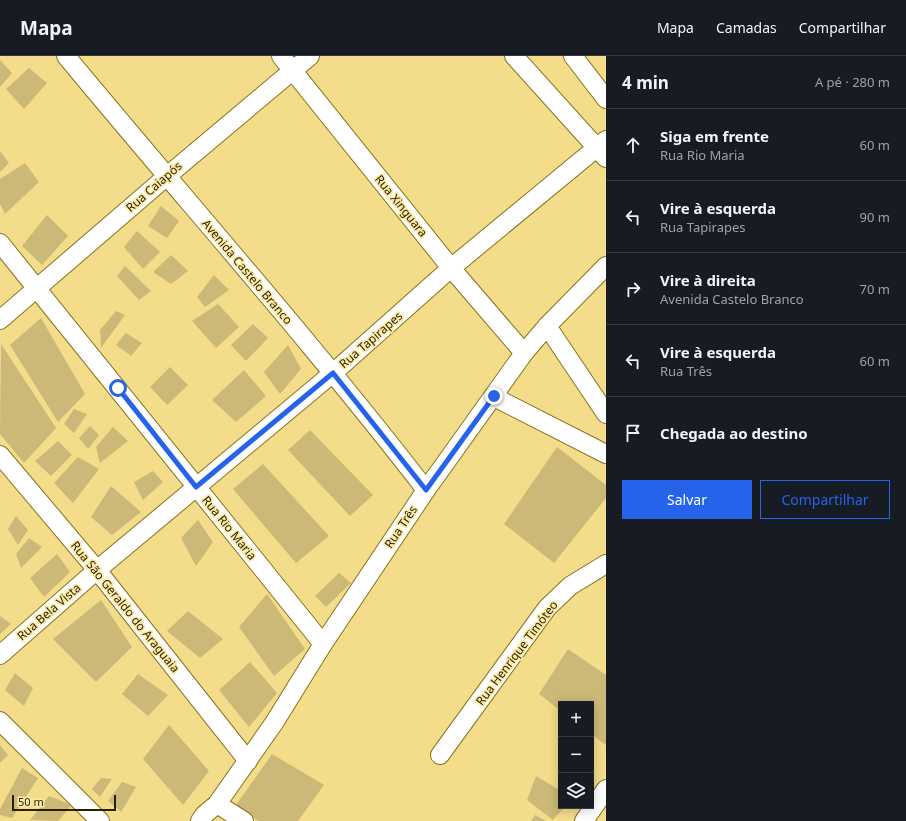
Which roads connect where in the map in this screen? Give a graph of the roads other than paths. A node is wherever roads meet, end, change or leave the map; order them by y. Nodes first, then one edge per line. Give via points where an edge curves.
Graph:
1 (66, 56) edge
2 (281, 56) edge
3 (310, 56) edge
4 (514, 56) edge
5 (573, 56) edge
6 (293, 71) junction
7 (606, 99) edge
8 (603, 148) edge
9 (166, 177) junction
10 (0, 243) edge
11 (606, 266) edge
12 (451, 268) junction
13 (37, 288) junction
14 (0, 320) edge
15 (547, 326) junction
16 (524, 354) junction
17 (333, 373) junction
18 (494, 396) junction
19 (606, 414) edge
20 (606, 454) edge
21 (0, 455) edge
22 (196, 487) junction
23 (426, 490) junction
24 (606, 564) edge
25 (98, 570) junction
26 (323, 644) junction
27 (0, 655) edge
28 (0, 721) edge
29 (440, 755) dead end
30 (248, 761) junction
31 (606, 789) edge
32 (218, 804) junction
33 (98, 818) edge
34 (200, 821) edge
35 (244, 821) edge
36 (584, 821) edge

1 - 9 street, Avenida Castelo Branco
2 - 6 street, Rua Xinguara
3 - 6 street, Rua Caiapós
4 - 8 street
5 - 7 street
6 - 9 street, Rua Caiapós
6 - 12 street, Rua Xinguara
8 - 12 street, Rua Tapirapes
9 - 13 street, Rua Caiapós
9 - 17 street, Avenida Castelo Branco
10 - 13 street, Rua Rio Maria
11 - 15 street, Rua Três
12 - 16 street, Rua Xinguara
12 - 17 street, Rua Tapirapes
13 - 14 street, Rua Caiapós
13 - 22 street, Rua Rio Maria
15 - 16 street, Rua Três
15 - 19 street
16 - 18 street, Rua Três
17 - 22 street, Rua Tapirapes
17 - 23 street, Avenida Castelo Branco
18 - 20 street
18 - 23 street, Rua Três
21 - 25 street, Rua São Geraldo do Araguaia
22 - 25 street, Rua Tapirapes
22 - 26 street, Rua Rio Maria
23 - 26 street, Rua Três
24 - 29 street, Rua Henrique Timóteo via 570,586 547,608
25 - 27 street, Rua Bela Vista
25 - 30 street, Rua São Geraldo do Araguaia
26 - 30 street, Rua Três
28 - 33 street
30 - 32 street, Rua Três
31 - 36 street
32 - 34 street, Rua Três
32 - 35 street

